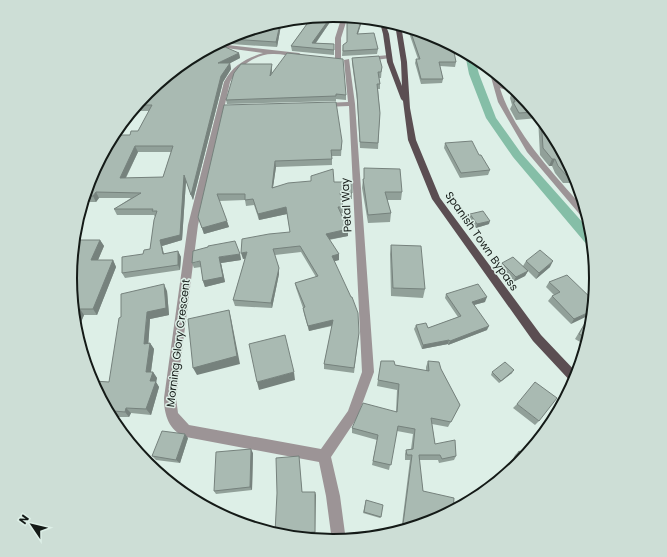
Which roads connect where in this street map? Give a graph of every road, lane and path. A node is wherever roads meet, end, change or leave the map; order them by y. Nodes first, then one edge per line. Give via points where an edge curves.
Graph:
1 (343, 23) edge
2 (383, 27) edge
3 (399, 31) edge
4 (228, 47) edge
5 (271, 52) junction
6 (308, 56) edge
7 (389, 57) junction
8 (330, 58) edge
9 (346, 60) junction
10 (361, 60) edge
11 (495, 80) edge
12 (497, 84) junction
13 (504, 87) edge
14 (352, 104) junction
15 (320, 105) edge
16 (407, 108) junction
17 (580, 210) edge
18 (571, 375) edge
19 (324, 456) junction
20 (338, 535) edge

1 - 9 street, Petal Way via 338,38
2 - 7 main road
3 - 16 main road, Spanish Town Bypass
4 - 5 street
5 - 6 street
5 - 19 street, Morning Glory Crescent via 247,60 232,71 227,82 224,108 193,225 170,413 175,422 186,430
7 - 10 street
7 - 16 main road
8 - 9 street
9 - 14 street, Petal Way
11 - 12 street
12 - 13 street
12 - 17 street via 501,102 530,152
14 - 15 street
14 - 19 street, Petal Way via 368,372 353,414
16 - 18 main road, Spanish Town Bypass via 412,140 436,199 537,338
19 - 20 street

